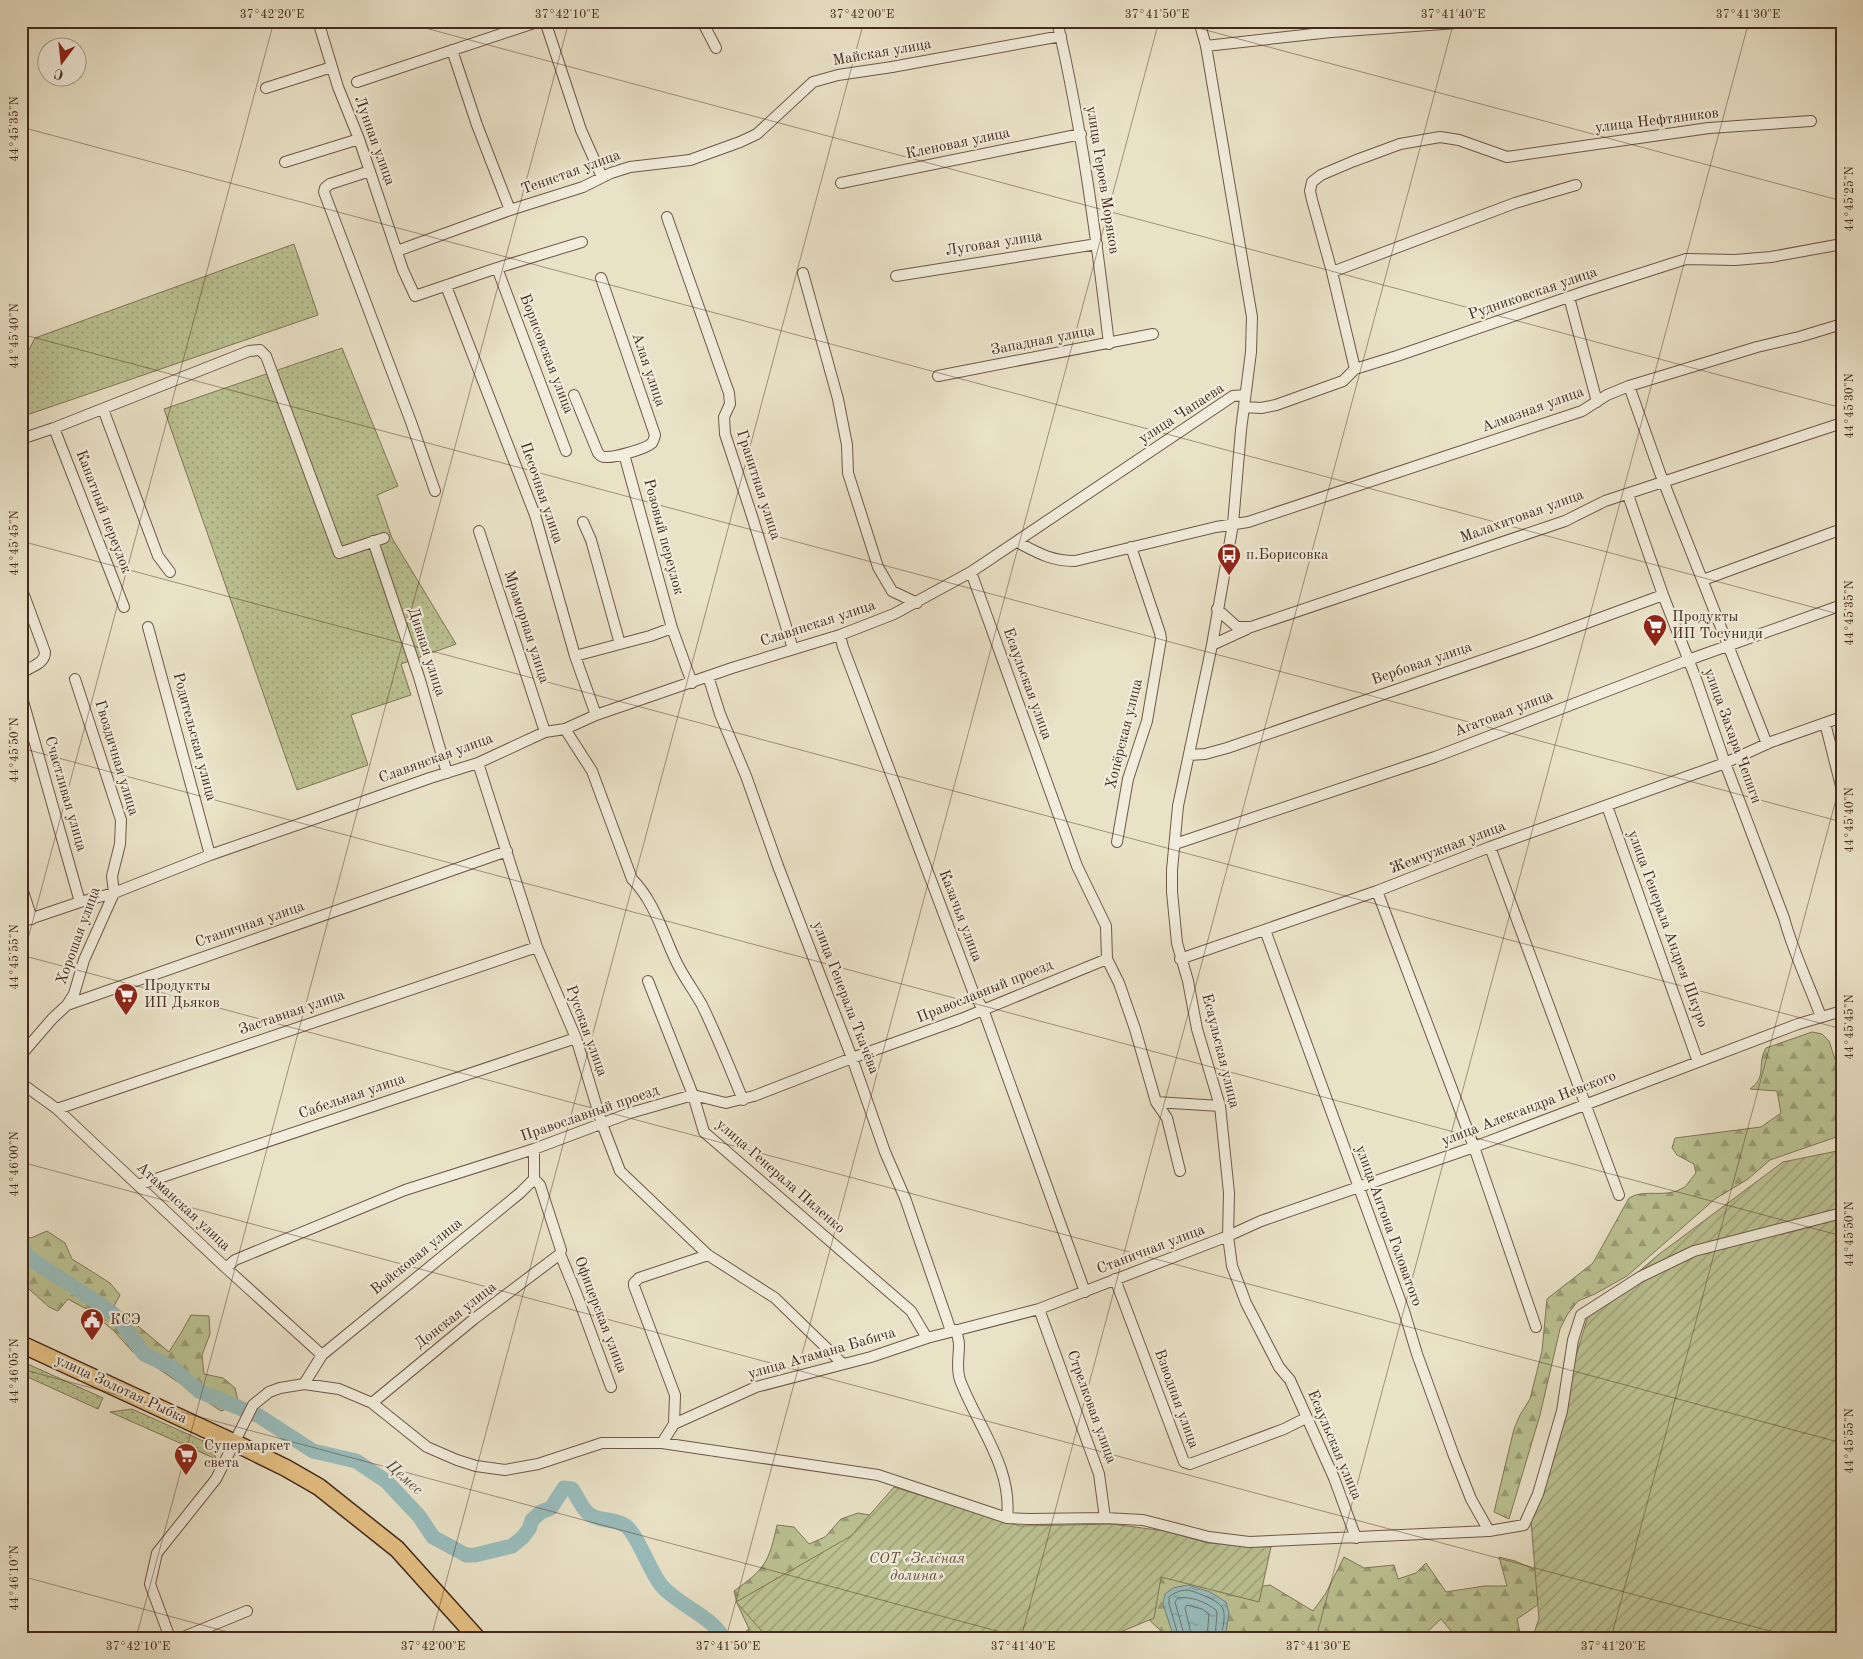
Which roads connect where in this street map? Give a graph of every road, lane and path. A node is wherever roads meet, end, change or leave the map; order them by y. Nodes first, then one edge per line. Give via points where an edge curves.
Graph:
1 (318, 21) edge
2 (540, 21) edge
3 (545, 21) edge
4 (702, 21) edge
5 (1057, 21) edge
6 (1199, 21) edge
7 (1485, 21) edge
8 (1332, 27) edge
9 (1061, 36) junction
10 (1206, 46) junction
11 (716, 48) dead end
12 (452, 50) junction
13 (332, 67) junction
14 (357, 82) dead end
15 (266, 88) dead end
16 (1811, 121) dead end
17 (757, 134) joint
18 (1081, 134) junction
19 (359, 139) junction
20 (285, 162) dead end
21 (370, 171) junction
22 (602, 177) junction
23 (841, 183) dead end
24 (1576, 185) dead end
25 (510, 210) junction
26 (667, 217) dead end
27 (582, 242) dead end
28 (1097, 244) junction
29 (1842, 244) edge
30 (397, 251) junction
31 (497, 268) junction
32 (1332, 272) junction
33 (803, 273) dead end
34 (896, 276) dead end
35 (601, 278) dead end
36 (446, 286) junction
37 (1568, 297) junction
38 (1842, 324) edge
39 (1153, 334) dead end
40 (1109, 344) junction
41 (1355, 369) junction
42 (938, 376) dead end
43 (1629, 386) junction
44 (574, 395) dead end
45 (1245, 395) junction
46 (1597, 402) junction
47 (1244, 407) junction
48 (102, 409) junction
49 (1842, 423) edge
50 (54, 428) junction
51 (21, 439) edge
52 (566, 451) dead end
53 (624, 454) junction
54 (1664, 482) junction
55 (435, 492) dead end
56 (1628, 495) junction
57 (584, 522) dead end
58 (1233, 524) junction
59 (1842, 529) edge
60 (479, 531) dead end
61 (384, 538) dead end
62 (373, 541) junction
63 (1017, 542) junction
64 (1131, 548) junction
65 (170, 572) dead end
66 (971, 572) junction
67 (1703, 580) junction
68 (21, 587) edge
69 (1662, 595) junction
70 (917, 603) junction
71 (1842, 605) edge
72 (124, 607) dead end
73 (1217, 609) junction
74 (148, 626) dead end
75 (1251, 627) junction
76 (672, 628) junction
77 (840, 635) junction
78 (620, 644) junction
79 (1212, 645) junction
80 (1727, 646) junction
81 (793, 649) junction
82 (574, 656) junction
83 (1688, 660) junction
84 (21, 674) edge
85 (708, 676) junction
86 (75, 679) dead end
87 (692, 683) junction
88 (21, 694) edge
89 (596, 715) junction
90 (1842, 717) edge
91 (1825, 723) junction
92 (564, 729) junction
93 (545, 732) junction
94 (1767, 744) junction
95 (1190, 755) junction
96 (478, 763) junction
97 (1725, 763) junction
98 (446, 772) junction
99 (1842, 790) edge
100 (1607, 806) junction
101 (1116, 842) dead end
102 (1175, 844) junction
103 (1490, 847) junction
104 (507, 852) junction
105 (210, 856) junction
106 (112, 876) joint
107 (21, 886) edge
108 (1377, 891) junction
109 (114, 893) junction
110 (80, 902) junction
111 (32, 919) junction
112 (21, 922) edge
113 (1265, 930) junction
114 (537, 947) junction
115 (1107, 959) junction
116 (1180, 959) junction
117 (648, 981) dead end
118 (68, 1005) junction
119 (984, 1009) junction
120 (1842, 1011) edge
121 (1821, 1017) junction
122 (576, 1038) junction
123 (21, 1055) edge
124 (852, 1058) junction
125 (1698, 1062) junction
126 (21, 1083) edge
127 (693, 1095) junction
128 (743, 1100) junction
129 (1156, 1102) junction
130 (1586, 1104) junction
131 (1220, 1106) junction
132 (57, 1108) junction
133 (602, 1124) junction
134 (1474, 1147) junction
135 (534, 1150) junction
136 (1180, 1171) dead end
137 (534, 1179) junction
138 (138, 1186) junction
139 (1358, 1188) junction
140 (1619, 1195) dead end
141 (1842, 1213) edge
142 (1228, 1236) junction
143 (560, 1254) junction
144 (708, 1255) junction
145 (226, 1268) junction
146 (1115, 1279) junction
147 (1085, 1292) junction
148 (1039, 1309) junction
149 (1536, 1327) dead end
150 (954, 1331) junction
151 (927, 1338) junction
152 (21, 1344) edge
153 (322, 1355) junction
154 (843, 1364) junction
155 (304, 1384) junction
156 (611, 1387) dead end
157 (372, 1403) junction
158 (1306, 1418) junction
159 (674, 1424) junction
160 (233, 1442) junction
161 (662, 1443) junction
162 (1007, 1518) junction
163 (1105, 1518) junction
164 (1489, 1531) junction
165 (1356, 1538) junction
166 (247, 1611) dead end
167 (170, 1638) edge
168 (181, 1638) edge
169 (477, 1638) edge

1 - 13 street, Лунная улица
2 - 12 street
3 - 22 street via 581,130
4 - 11 street
5 - 9 street, улица Героев Моряков
6 - 10 street, улица Чапаева
7 - 8 street
8 - 10 street
9 - 17 street, Майская улица via 813,82
9 - 18 street, улица Героев Моряков
10 - 45 street, улица Чапаева via 1252,317
12 - 14 street
12 - 25 street
13 - 15 street
13 - 19 street, Лунная улица
16 - 32 street, улица Нефтяников via 1709,128 1507,157 1459,140 1440,137 1400,144 1354,161 1312,182 1310,191
17 - 22 street, Тенистая улица via 690,160 630,167
18 - 23 street, Кленовая улица
18 - 28 street, улица Героев Моряков
19 - 20 street
19 - 21 street, Лунная улица
21 - 30 street, Лунная улица
21 - 55 street via 330,184 324,192
22 - 25 street, Тенистая улица via 583,187
24 - 32 street via 1515,203
25 - 30 street, Тенистая улица
26 - 81 street, Гранитная улица via 729,393 730,404 724,417 725,434
27 - 31 street
28 - 34 street, Луговая улица
28 - 40 street, улица Героев Моряков
29 - 37 street, Рудниковская улица via 1771,257 1686,259
30 - 36 street, Лунная улица via 415,296
31 - 36 street
31 - 52 street, Борисовская улица
32 - 41 street
33 - 70 street via 838,399 847,445 848,473 878,567 892,590
35 - 53 street, Алая улица via 655,436 649,445
36 - 82 street, Песочная улица via 535,515
37 - 41 street, Рудниковская улица
37 - 46 street
38 - 43 street, Алмазная улица
39 - 40 street, Западная улица
40 - 42 street, Западная улица
41 - 47 street, Рудниковская улица via 1343,381 1276,405
43 - 46 street, Алмазная улица
43 - 54 street
44 - 53 street via 598,453 607,458
45 - 47 street, Есаульская улица
45 - 63 street, улица Чапаева via 1233,396
46 - 58 street, Алмазная улица via 1572,414 1248,522
47 - 58 street, Есаульская улица
48 - 50 street
48 - 62 street via 249,350 260,350 266,356 339,553
48 - 65 street via 158,556
49 - 54 street, Малахитовая улица
50 - 51 street
50 - 72 street, Канатный переулок
53 - 76 street, Розовый переулок
54 - 56 street, Малахитовая улица
54 - 67 street
56 - 69 street, улица Захара Чепиги
56 - 75 street, Малахитовая улица via 1565,521
57 - 78 street
58 - 64 street, Алмазная улица
58 - 73 street, Есаульская улица
59 - 67 street
60 - 93 street, Мраморная улица
61 - 62 street
62 - 98 street, Дивная улица via 419,677
63 - 64 street, Алмазная улица via 1060,561 1075,561
63 - 66 street, улица Чапаева
64 - 101 street, Хопёрская улица via 1161,639 1147,721 1128,779
66 - 70 street, Славянская улица
66 - 115 street, Есаульская улица via 1077,866 1106,926
67 - 80 street
68 - 84 street via 45,652 42,661
69 - 83 street, улица Захара Чепиги
69 - 95 street, Вербовая улица via 1227,748
70 - 77 street, Славянская улица
71 - 80 street, Агатовая улица
73 - 75 street via 1237,627
73 - 79 street, Есаульская улица
74 - 105 street, Родительская улица
75 - 79 street, Малахитовая улица
76 - 78 street
76 - 87 street, Розовый переулок
77 - 81 street, Славянская улица
77 - 119 street, Казачья улица via 974,994
78 - 82 street
79 - 95 street, Есаульская улица
80 - 83 street, Агатовая улица
80 - 94 street
81 - 85 street, Славянская улица
82 - 89 street, Песочная улица
83 - 97 street, улица Захара Чепиги
83 - 102 street, Агатовая улица via 1435,757
85 - 87 street, Славянская улица
85 - 124 street, улица Генерала Ткачёва
86 - 106 street, Гвоздичная улица via 121,820 120,844
87 - 89 street, Славянская улица
88 - 110 street, Счастливая улица
89 - 92 street, Славянская улица
90 - 91 street, Жемчужная улица
91 - 94 street, Жемчужная улица
91 - 99 street
92 - 93 street, Славянская улица
92 - 128 street via 592,771 632,879 648,900 675,960 701,1004
93 - 96 street, Славянская улица
94 - 97 street, Жемчужная улица
95 - 102 street, Есаульская улица via 1178,806
96 - 98 street, Славянская улица
96 - 104 street, Русская улица
97 - 100 street, Жемчужная улица
97 - 121 street, улица Захара Чепиги
98 - 105 street, Славянская улица
100 - 103 street, Жемчужная улица
100 - 125 street, улица Генерала Андрея Шкуро
102 - 116 street, Есаульская улица via 1172,892
103 - 108 street, Жемчужная улица
103 - 130 street
104 - 114 street, Русская улица
104 - 118 street, Станичная улица
105 - 109 street, Славянская улица
106 - 109 street, Хорошая улица
107 - 111 street
108 - 113 street, Жемчужная улица
108 - 134 street
109 - 110 street, Славянская улица
109 - 118 street, Хорошая улица
110 - 111 street, Славянская улица
111 - 112 street, Славянская улица
113 - 116 street, Жемчужная улица
113 - 139 street, улица Антона Головатого
114 - 122 street, Русская улица
114 - 132 street, Заставная улица
115 - 119 street, Православный проезд
115 - 129 street, Есаульская улица via 1135,1028
116 - 131 street, Есаульская улица
117 - 127 street, улица Генерала Пиленко
118 - 123 street, Станичная улица
119 - 124 street, Православный проезд
119 - 147 street, Казачья улица
120 - 121 street, улица Александра Невского
121 - 125 street, улица Александра Невского
122 - 133 street, Русская улица
122 - 138 street, Сабельная улица
124 - 128 street, Православный проезд
124 - 150 street, улица Генерала Ткачёва
125 - 130 street, улица Александра Невского
126 - 132 street, Атаманская улица
127 - 128 street, Православный проезд via 726,1103
127 - 133 street, Православный проезд
127 - 151 street, улица Генерала Пиленко via 704,1132 911,1311
129 - 131 street
129 - 136 street, Есаульская улица via 1167,1118
130 - 134 street, улица Александра Невского
130 - 140 street
131 - 142 street, Есаульская улица via 1229,1193
132 - 138 street, Атаманская улица
133 - 135 street, Православный проезд
133 - 144 street, Русская улица via 620,1171
134 - 139 street, улица Александра Невского
134 - 149 street
135 - 137 street
135 - 145 street, Православный проезд via 405,1190 235,1260
137 - 143 street, Офицерская улица via 540,1185
137 - 153 street, Войсковая улица
138 - 145 street, Атаманская улица
139 - 142 street, улица Александра Невского
139 - 164 street, улица Антона Головатого via 1454,1456 1471,1499
141 - 164 street via 1694,1252 1640,1276 1580,1315 1562,1411 1538,1494 1524,1525
142 - 146 street, Станичная улица
142 - 158 street, Есаульская улица via 1232,1266 1246,1303 1279,1367 1290,1380
143 - 156 street, Офицерская улица
143 - 157 street, Донская улица
144 - 154 street, Русская улица via 775,1298
144 - 159 street via 639,1278 634,1283 675,1395
145 - 153 street, Атаманская улица
146 - 147 street, Станичная улица
146 - 158 street, Взводная улица via 1184,1462 1190,1464
147 - 148 street, улица Атамана Бабича
148 - 150 street, улица Атамана Бабича
148 - 163 street, Стрелковая улица via 1099,1474
150 - 151 street, улица Атамана Бабича
150 - 162 street, улица Генерала Ткачёва via 960,1344 957,1358 960,1378 1004,1475 1009,1501
151 - 154 street, улица Атамана Бабича
152 - 160 highway, улица Золотая Рыбка
153 - 155 street, Войсковая улица
154 - 159 street, улица Атамана Бабича via 756,1387
155 - 157 street via 339,1389
155 - 160 street via 269,1392 253,1405
157 - 161 street via 427,1447 476,1466 505,1470 538,1464 602,1442
158 - 165 street, Есаульская улица via 1334,1478
159 - 161 street
160 - 167 street via 216,1479 157,1554 150,1584
160 - 169 highway, улица Золотая Рыбка via 286,1468 348,1508 397,1549
161 - 162 street via 878,1475
162 - 163 street
163 - 165 street via 1143,1520 1209,1537 1249,1542
164 - 165 street
166 - 168 street

